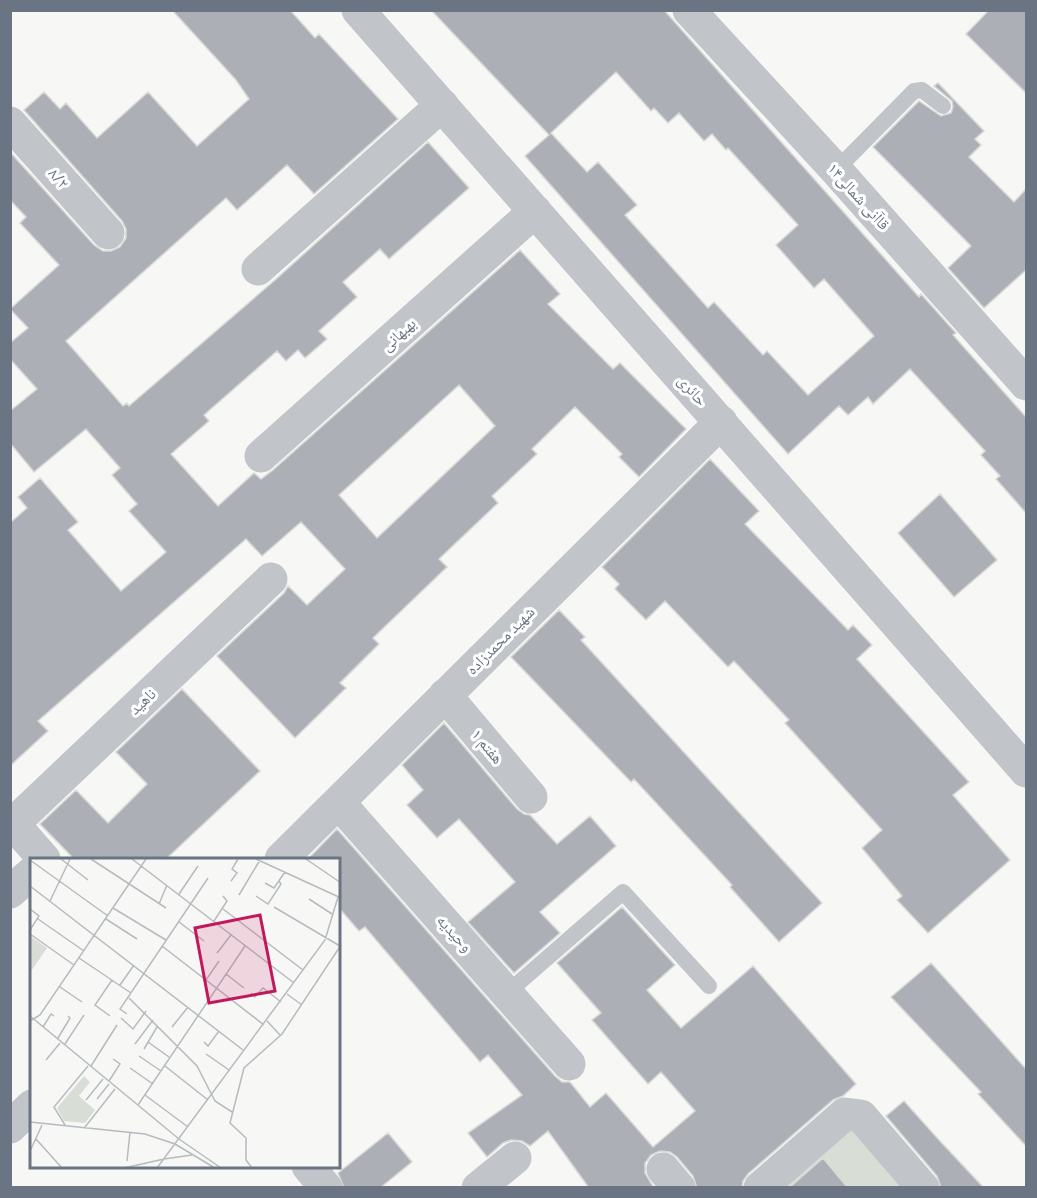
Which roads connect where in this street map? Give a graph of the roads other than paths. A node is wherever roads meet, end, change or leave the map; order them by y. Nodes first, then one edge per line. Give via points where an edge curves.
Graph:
1 (358, 10) edge
2 (689, 10) edge
3 (442, 105) junction
4 (943, 106) dead end
5 (10, 123) edge
6 (836, 170) junction
7 (535, 211) junction
8 (108, 233) dead end
9 (258, 269) dead end
10 (1025, 381) edge
11 (721, 422) junction
12 (261, 456) dead end
13 (271, 579) dead end
14 (445, 694) junction
15 (1026, 771) edge
16 (531, 797) dead end
17 (339, 803) junction
18 (12, 822) edge
19 (43, 858) edge
20 (282, 858) edge
21 (30, 875) edge
22 (10, 892) edge
23 (709, 986) dead end
24 (508, 992) junction
25 (569, 1064) dead end
26 (30, 1108) edge
27 (10, 1127) edge
28 (515, 1158) dead end
29 (309, 1168) edge
30 (326, 1188) edge
31 (478, 1188) edge
32 (760, 1188) edge
33 (923, 1188) edge

1 - 3 street, حائری
2 - 6 street, قاآنی شمالی۱۴
3 - 7 street, حائری
3 - 9 street
4 - 6 lane via 922,90 914,91
5 - 8 street, ۸/۲
6 - 10 street, قاآنی شمالی۱۴
7 - 11 street, حائری
7 - 12 street, بهبهانی
11 - 14 street, شهید محمدزاده
11 - 15 street, حائری
13 - 18 street, ناهید
14 - 16 street, هفتم ۱
14 - 17 street, شهید محمدزاده
17 - 20 street, شهید محمدزاده
17 - 24 street, وحیدیه
18 - 19 street
21 - 22 street
23 - 24 lane via 623,892
24 - 25 street, وحیدیه
26 - 27 street
28 - 31 street
29 - 30 street
32 - 33 street via 845,1114 861,1116

